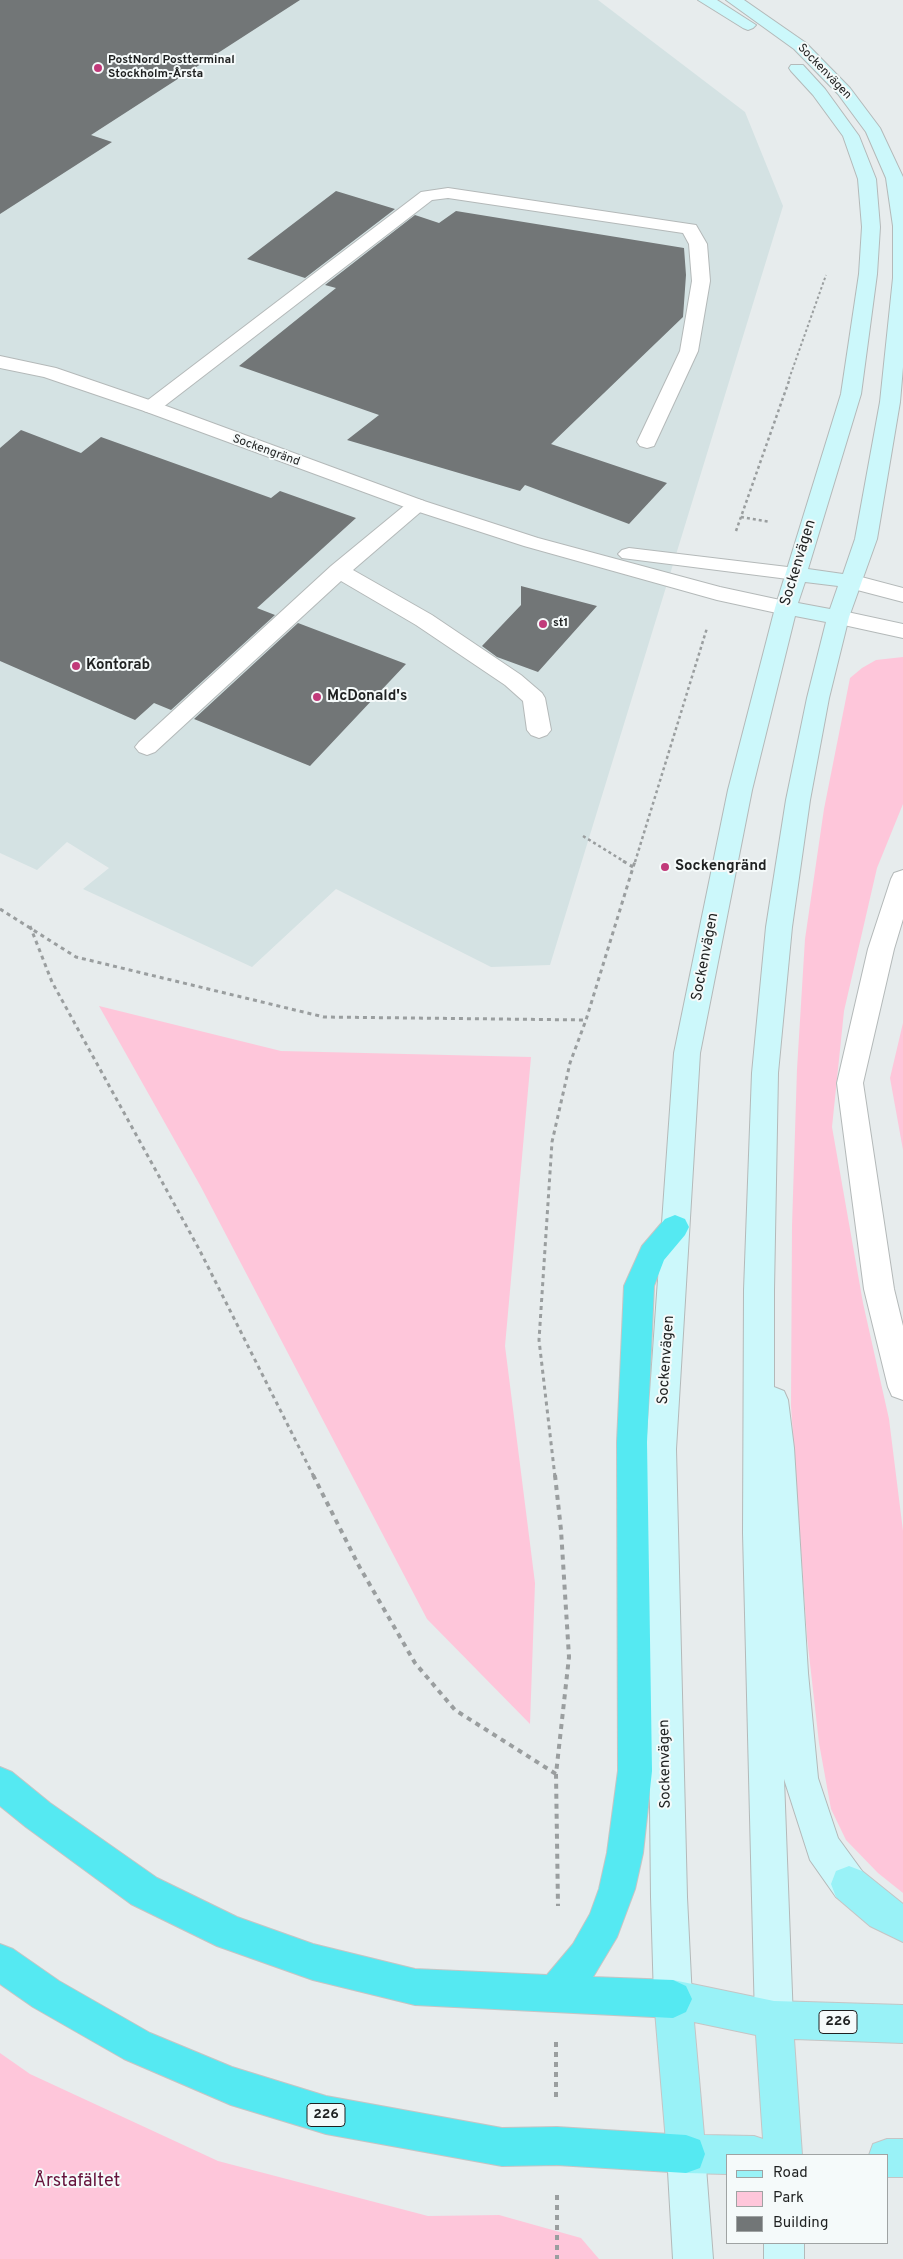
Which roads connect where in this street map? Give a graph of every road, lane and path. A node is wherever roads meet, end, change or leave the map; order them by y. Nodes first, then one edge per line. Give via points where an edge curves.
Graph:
1 (706, 0) edge
2 (734, 0) edge
3 (827, 272) dead end
4 (0, 362) edge
5 (151, 407) junction
6 (647, 442) dead end
7 (417, 505) junction
8 (531, 542) junction
9 (726, 566) junction
10 (339, 571) junction
11 (796, 574) junction
12 (850, 581) junction
13 (717, 593) junction
14 (903, 595) edge
15 (786, 608) junction
16 (838, 617) junction
17 (903, 631) edge
18 (539, 730) dead end
19 (146, 747) dead end
20 (583, 836) dead end
21 (633, 867) junction
22 (903, 879) edge
23 (0, 909) edge
24 (30, 926) junction
25 (586, 1020) junction
26 (676, 1227) junction
27 (759, 1290) junction
28 (903, 1387) edge
29 (556, 1774) junction
30 (0, 1784) edge
31 (558, 1909) dead end
32 (903, 1924) edge
33 (0, 1962) edge
34 (555, 1994) junction
35 (673, 2000) junction
36 (774, 2020) junction
37 (903, 2024) edge
38 (556, 2146) junction
39 (686, 2154) junction
40 (783, 2154) edge
41 (726, 2155) edge
42 (888, 2158) edge
43 (903, 2158) edge
44 (784, 2244) edge
45 (557, 2259) edge
46 (693, 2259) edge
47 (784, 2259) edge

1 - 11 main road, Sockenvägen via 740,19 784,56 819,92 851,136 867,178 871,227 868,274 851,394
2 - 12 main road, Sockenvägen via 800,46 844,91 874,132 895,178 902,226 902,278 890,402 866,539
3 - 9 path
4 - 5 street, Sockengränd via 49,372
5 - 6 street via 427,196 448,193 690,229 698,244 702,281 689,350
5 - 7 street, Sockengränd
7 - 8 street, Sockengränd
7 - 10 street
8 - 9 street, Sockengränd
8 - 13 street, Sockengränd
9 - 11 street, Sockengränd
10 - 18 street via 424,620 514,680 534,698
10 - 19 street
11 - 12 main road
11 - 15 main road, Sockenvägen
12 - 14 street
12 - 16 main road, Sockenvägen
13 - 15 street, Sockengränd
13 - 21 path
15 - 16 main road
15 - 26 main road, Sockenvägen via 740,790 687,1053
16 - 17 street
16 - 27 main road, Sockenvägen via 798,800 779,927 765,1073
20 - 21 path
21 - 25 path
22 - 28 street via 881,948 850,1082 879,1289
23 - 24 path
24 - 25 path via 76,957 324,1017
24 - 29 path via 52,982 199,1249 359,1566 415,1663 455,1710
25 - 29 path via 570,1064 552,1142 539,1340 561,1530 569,1657
26 - 34 highway via 652,1254 639,1286 632,1442 635,1771 625,1853 617,1890 604,1924 586,1957
26 - 35 main road, Sockenvägen via 661,1449 668,1897
27 - 32 main road, Sockenvägen via 779,1448 791,1673 801,1778 824,1848 848,1884 883,1913
27 - 36 main road, Sockenvägen via 759,1533
29 - 31 path
30 - 34 highway, 226 via 38,1816 144,1891 230,1933 313,1962 415,1987
33 - 38 highway, 226 via 46,1994 137,2046 230,2086 326,2115 502,2147
34 - 35 highway, 226
34 - 38 path
35 - 36 main road, 226
35 - 39 main road
36 - 37 main road, 226
36 - 40 main road
38 - 39 highway, 226
38 - 45 path
39 - 41 main road, 226
39 - 46 main road
42 - 43 main road
44 - 47 main road

